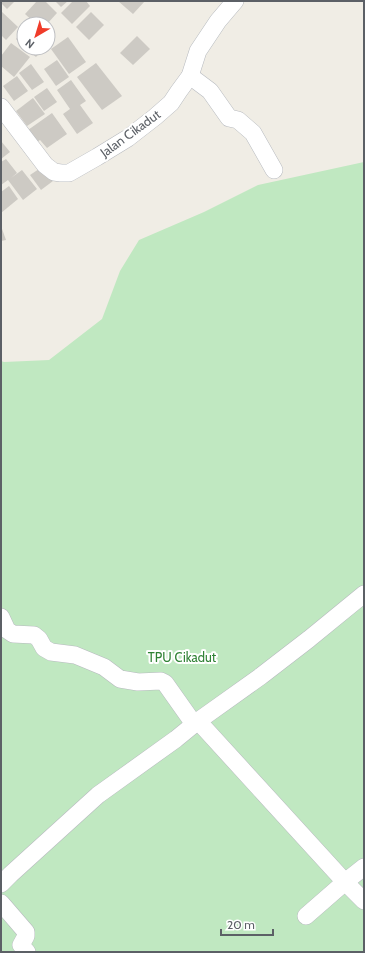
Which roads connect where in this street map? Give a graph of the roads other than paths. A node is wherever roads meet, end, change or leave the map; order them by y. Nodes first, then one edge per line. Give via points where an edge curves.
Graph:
1 (235, 1) edge
2 (190, 76) junction
3 (1, 107) edge
4 (274, 170) dead end
5 (364, 594) edge
6 (1, 617) edge
7 (196, 722) junction
8 (364, 867) edge
9 (345, 882) junction
10 (1, 884) edge
11 (364, 901) edge
12 (1, 903) edge
13 (306, 916) dead end
14 (27, 952) edge

1 - 2 street, Jalan Cikadut via 198,51
2 - 3 street, Jalan Cikadut via 171,103 155,117 128,138 69,173 54,172 45,165
2 - 4 street via 210,90 229,118 238,120 253,133
5 - 7 street via 261,676
6 - 7 street via 7,630 13,634 34,636 51,652 75,655 104,668 120,679 138,682 161,681
7 - 9 street
7 - 10 street via 98,796
8 - 9 street
9 - 11 street
9 - 13 street
12 - 14 street via 26,932 21,945

